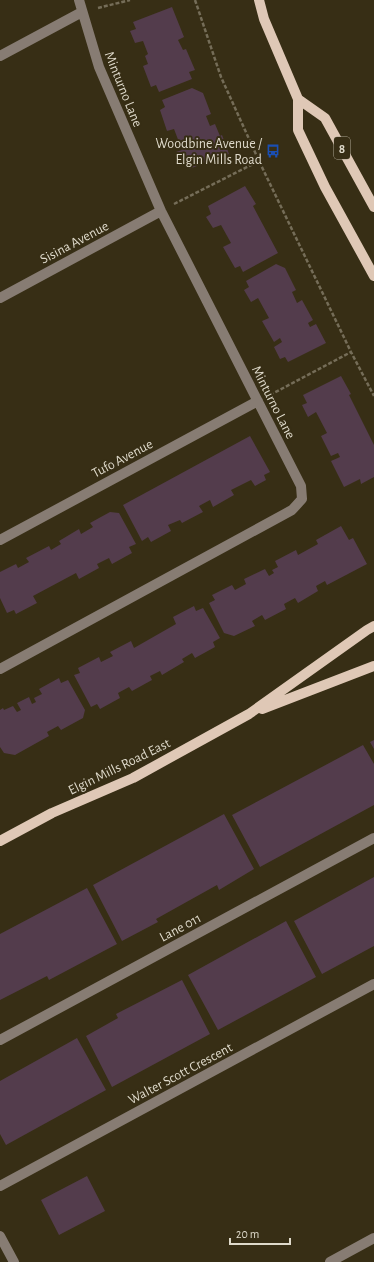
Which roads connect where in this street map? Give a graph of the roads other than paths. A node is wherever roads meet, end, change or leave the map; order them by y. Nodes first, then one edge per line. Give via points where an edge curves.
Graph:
1 (79, 0) edge
2 (259, 0) edge
3 (82, 12) junction
4 (0, 56) edge
5 (298, 99) junction
6 (374, 207) edge
7 (161, 211) junction
8 (374, 276) edge
9 (0, 298) edge
10 (258, 401) junction
11 (0, 540) edge
12 (374, 626) edge
13 (374, 666) edge
14 (0, 669) edge
15 (249, 714) junction
16 (374, 838) edge
17 (0, 841) edge
18 (374, 984) edge
19 (0, 1040) edge
20 (0, 1186) edge
21 (0, 1236) edge
22 (374, 1238) edge
23 (14, 1262) edge
24 (330, 1262) edge

1 - 3 street, Minturno Lane
2 - 5 main road, 8 via 264,19
3 - 4 street
3 - 7 street, Minturno Lane via 99,68
5 - 6 main road, 8 via 325,118
5 - 8 main road, 8 via 298,130 325,187
7 - 9 street, Sisina Avenue
7 - 10 street, Minturno Lane
10 - 11 street, Tufo Avenue
10 - 14 street, Minturno Lane via 301,486 302,499 292,510
12 - 15 main road, Elgin Mills Road East
13 - 15 main road, Elgin Mills Road East
15 - 17 main road, Elgin Mills Road East via 133,778 52,813
16 - 19 street, Lane 011
18 - 20 street, Walter Scott Crescent
21 - 23 street
22 - 24 street

